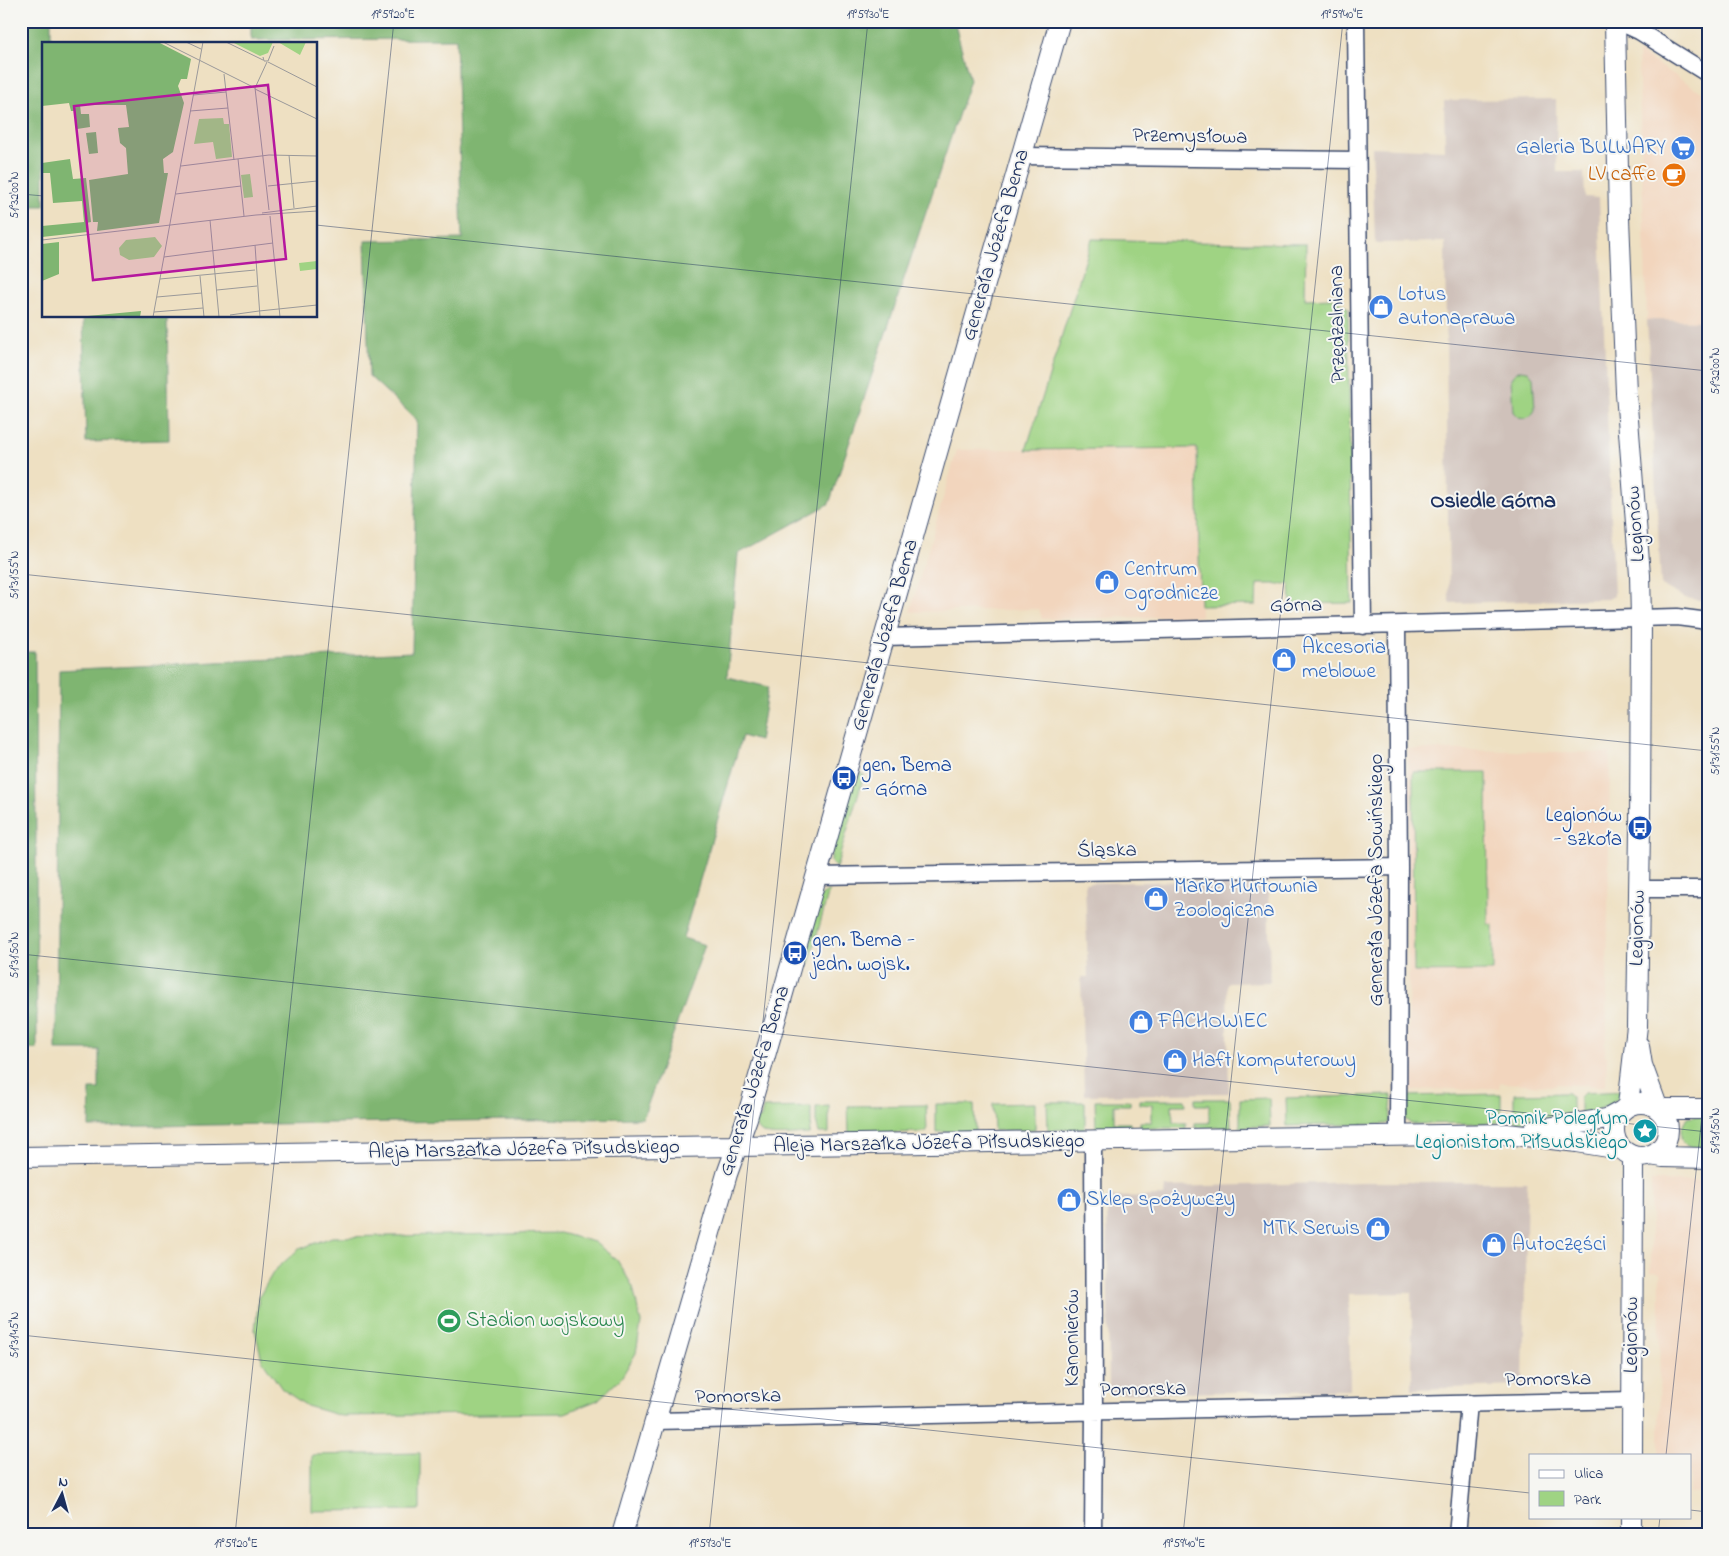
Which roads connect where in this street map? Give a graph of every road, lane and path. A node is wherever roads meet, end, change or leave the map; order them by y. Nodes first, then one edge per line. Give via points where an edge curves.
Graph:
1 (1060, 21) edge
2 (1356, 21) edge
3 (1616, 21) edge
4 (1708, 74) edge
5 (1022, 156) junction
6 (1357, 160) junction
7 (1641, 618) junction
8 (1708, 621) edge
9 (1397, 625) junction
10 (1363, 626) junction
11 (884, 637) junction
12 (1399, 867) junction
13 (817, 876) junction
14 (1639, 889) junction
15 (1708, 889) edge
16 (1637, 1026) junction
17 (1624, 1108) junction
18 (1658, 1108) junction
19 (1708, 1109) edge
20 (1508, 1134) junction
21 (1398, 1136) junction
22 (1093, 1141) junction
23 (737, 1147) junction
24 (1635, 1153) junction
25 (21, 1157) edge
26 (1708, 1158) edge
27 (1632, 1400) junction
28 (1469, 1403) junction
29 (1094, 1412) junction
30 (655, 1421) junction
31 (1632, 1454) edge
32 (1631, 1518) edge
33 (622, 1535) edge
34 (1093, 1535) edge
35 (1457, 1535) edge
36 (1631, 1535) edge

1 - 5 street, Generała Józefa Bema
2 - 6 street, Przędzalniana
3 - 4 street via 1639,31
3 - 7 street, Legionów via 1624,344
5 - 6 street, Przemysłowa
5 - 11 street, Generała Józefa Bema
6 - 10 street, Przędzalniana
7 - 8 street, Górna via 1677,617
7 - 9 street, Górna
7 - 14 street, Legionów
9 - 10 street, Górna
9 - 12 street, Generała Józefa Sowińskiego
10 - 11 street, Górna
11 - 13 street, Generała Józefa Bema
12 - 13 street, Śląska
12 - 21 street, Generała Józefa Sowińskiego
13 - 23 street, Generała Józefa Bema
14 - 15 street
14 - 16 street, Legionów
16 - 17 street, Legionów
16 - 18 street, Legionów via 1642,1065
17 - 18 street via 1638,1102
17 - 20 street, Aleja Marszałka Józefa Piłsudskiego via 1607,1119
17 - 24 street via 1615,1120 1616,1140
18 - 19 street
18 - 24 street via 1668,1129 1666,1140 1659,1150
20 - 21 street, Aleja Marszałka Józefa Piłsudskiego
20 - 24 street, Aleja Marszałka Józefa Piłsudskiego
21 - 22 street, Aleja Marszałka Józefa Piłsudskiego
22 - 23 street, Aleja Marszałka Józefa Piłsudskiego
22 - 29 street, Kanonierów
23 - 25 street, Aleja Marszałka Józefa Piłsudskiego
23 - 30 street, Generała Józefa Bema via 726,1174
24 - 26 street, Aleja Marszałka Józefa Piłsudskiego
24 - 27 street, Legionów
27 - 28 street, Pomorska
27 - 31 street, Legionów
28 - 29 street, Pomorska
28 - 35 street
29 - 30 street, Pomorska
29 - 34 street, Kanonierów
30 - 33 street, Generała Józefa Bema
32 - 36 street

